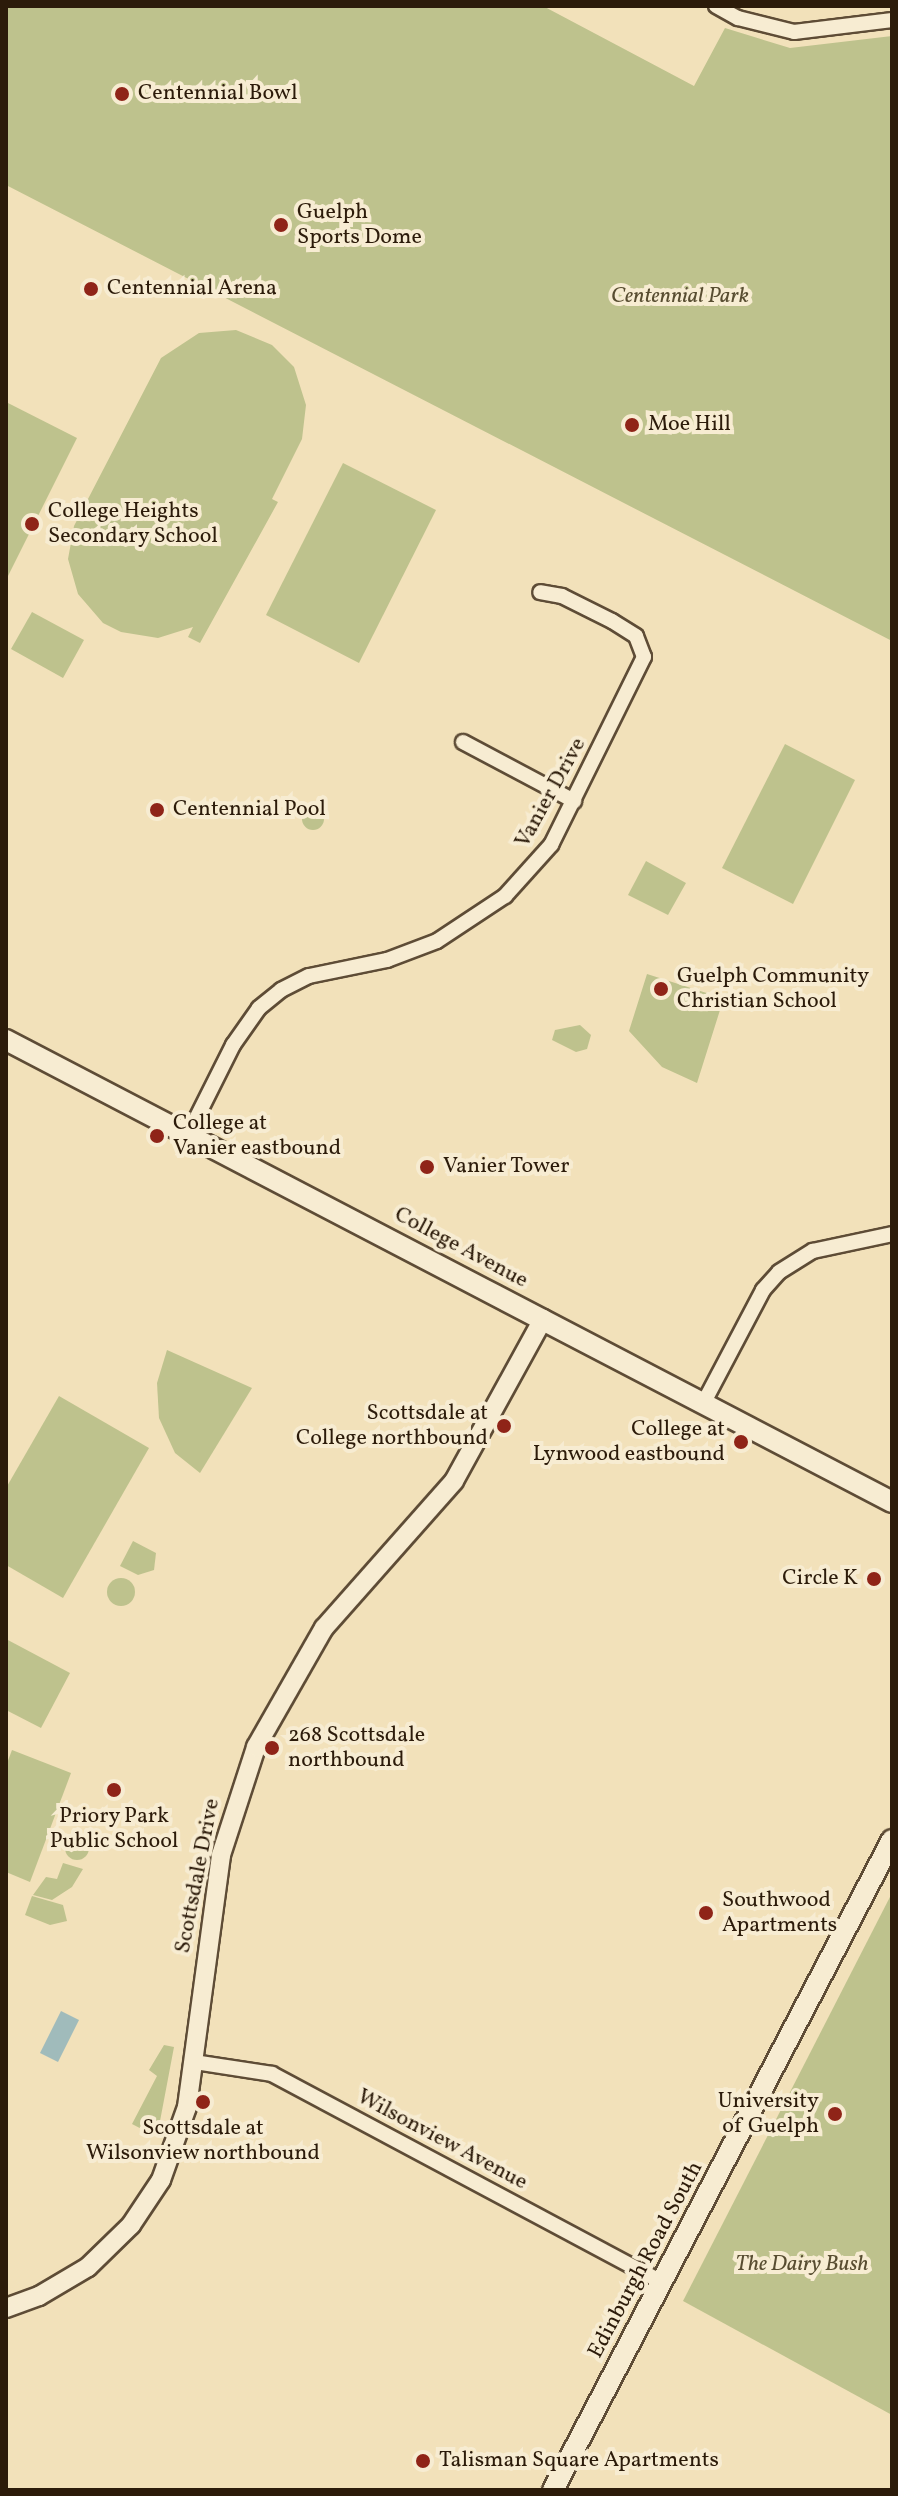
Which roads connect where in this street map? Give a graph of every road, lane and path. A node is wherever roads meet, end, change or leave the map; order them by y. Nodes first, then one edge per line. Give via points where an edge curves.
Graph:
1 (716, 6) edge
2 (892, 20) edge
3 (540, 592) dead end
4 (463, 742) dead end
5 (574, 801) junction
6 (6, 1040) edge
7 (188, 1135) junction
8 (892, 1234) edge
9 (543, 1319) junction
10 (703, 1404) junction
11 (892, 1502) edge
12 (892, 1840) edge
13 (194, 2062) junction
14 (662, 2282) junction
15 (6, 2308) edge
16 (553, 2490) edge

1 - 2 street via 756,24 794,32
3 - 5 street, Vanier Drive via 562,596 636,636 644,657
4 - 5 street
5 - 7 street, Vanier Drive via 537,864 472,919 405,955 301,980 259,1008 233,1045
6 - 7 main road, College Avenue
7 - 9 main road, College Avenue
8 - 10 street via 813,1251 779,1272 763,1290
9 - 10 main road, College Avenue
9 - 13 street, Scottsdale Drive via 454,1481 324,1628 256,1747 219,1865
10 - 11 main road, College Avenue
12 - 14 main road, Edinburgh Road South
13 - 14 street, Wilsonview Avenue via 247,2067 279,2078
13 - 15 street, Scottsdale Drive via 178,2141 140,2212 73,2277
14 - 16 main road, Edinburgh Road South

